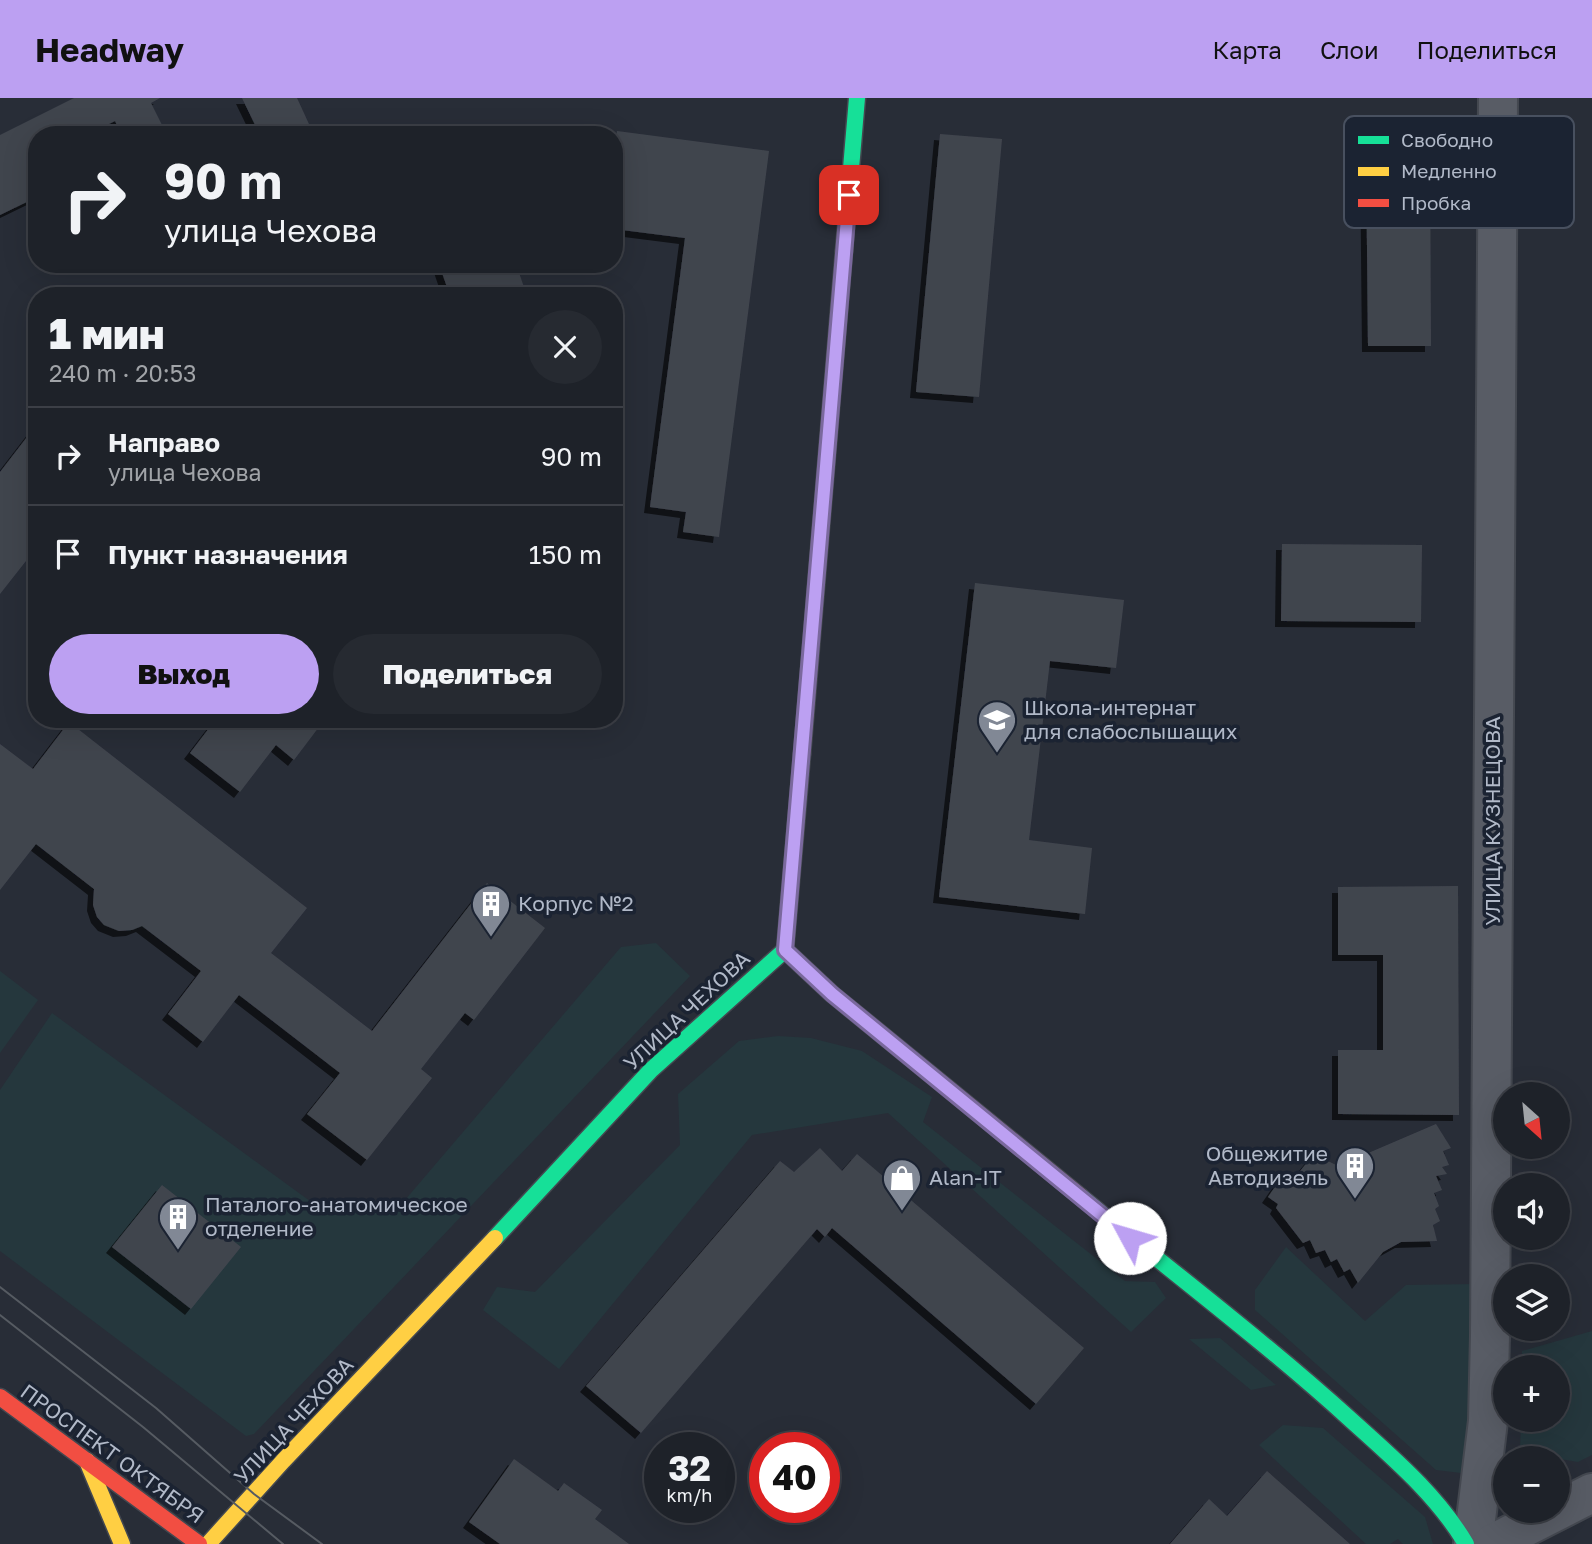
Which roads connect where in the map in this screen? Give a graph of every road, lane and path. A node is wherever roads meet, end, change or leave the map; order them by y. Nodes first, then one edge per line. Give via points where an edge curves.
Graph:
1 (857, 98) edge
2 (1498, 98) edge
3 (1498, 116) edge
4 (1497, 228) edge
5 (785, 950) junction
6 (0, 1397) edge
7 (86, 1461) junction
8 (1592, 1493) edge
9 (122, 1544) edge
10 (199, 1544) edge
11 (208, 1544) edge
12 (1466, 1544) edge
13 (1473, 1544) edge
14 (1492, 1544) edge

1 - 5 street
2 - 3 street, УЛИЦА КУЗНЕЦОВА
4 - 13 street, УЛИЦА КУЗНЕЦОВА via 1490,1335 1488,1421
5 - 11 street, УЛИЦА ЧЕХОВА via 651,1070
5 - 12 street via 832,994 1321,1393 1405,1469
6 - 7 street, ПРОСПЕКТ ОКТЯБРЯ
7 - 9 street
7 - 10 street, ПРОСПЕКТ ОКТЯБРЯ
8 - 14 street

